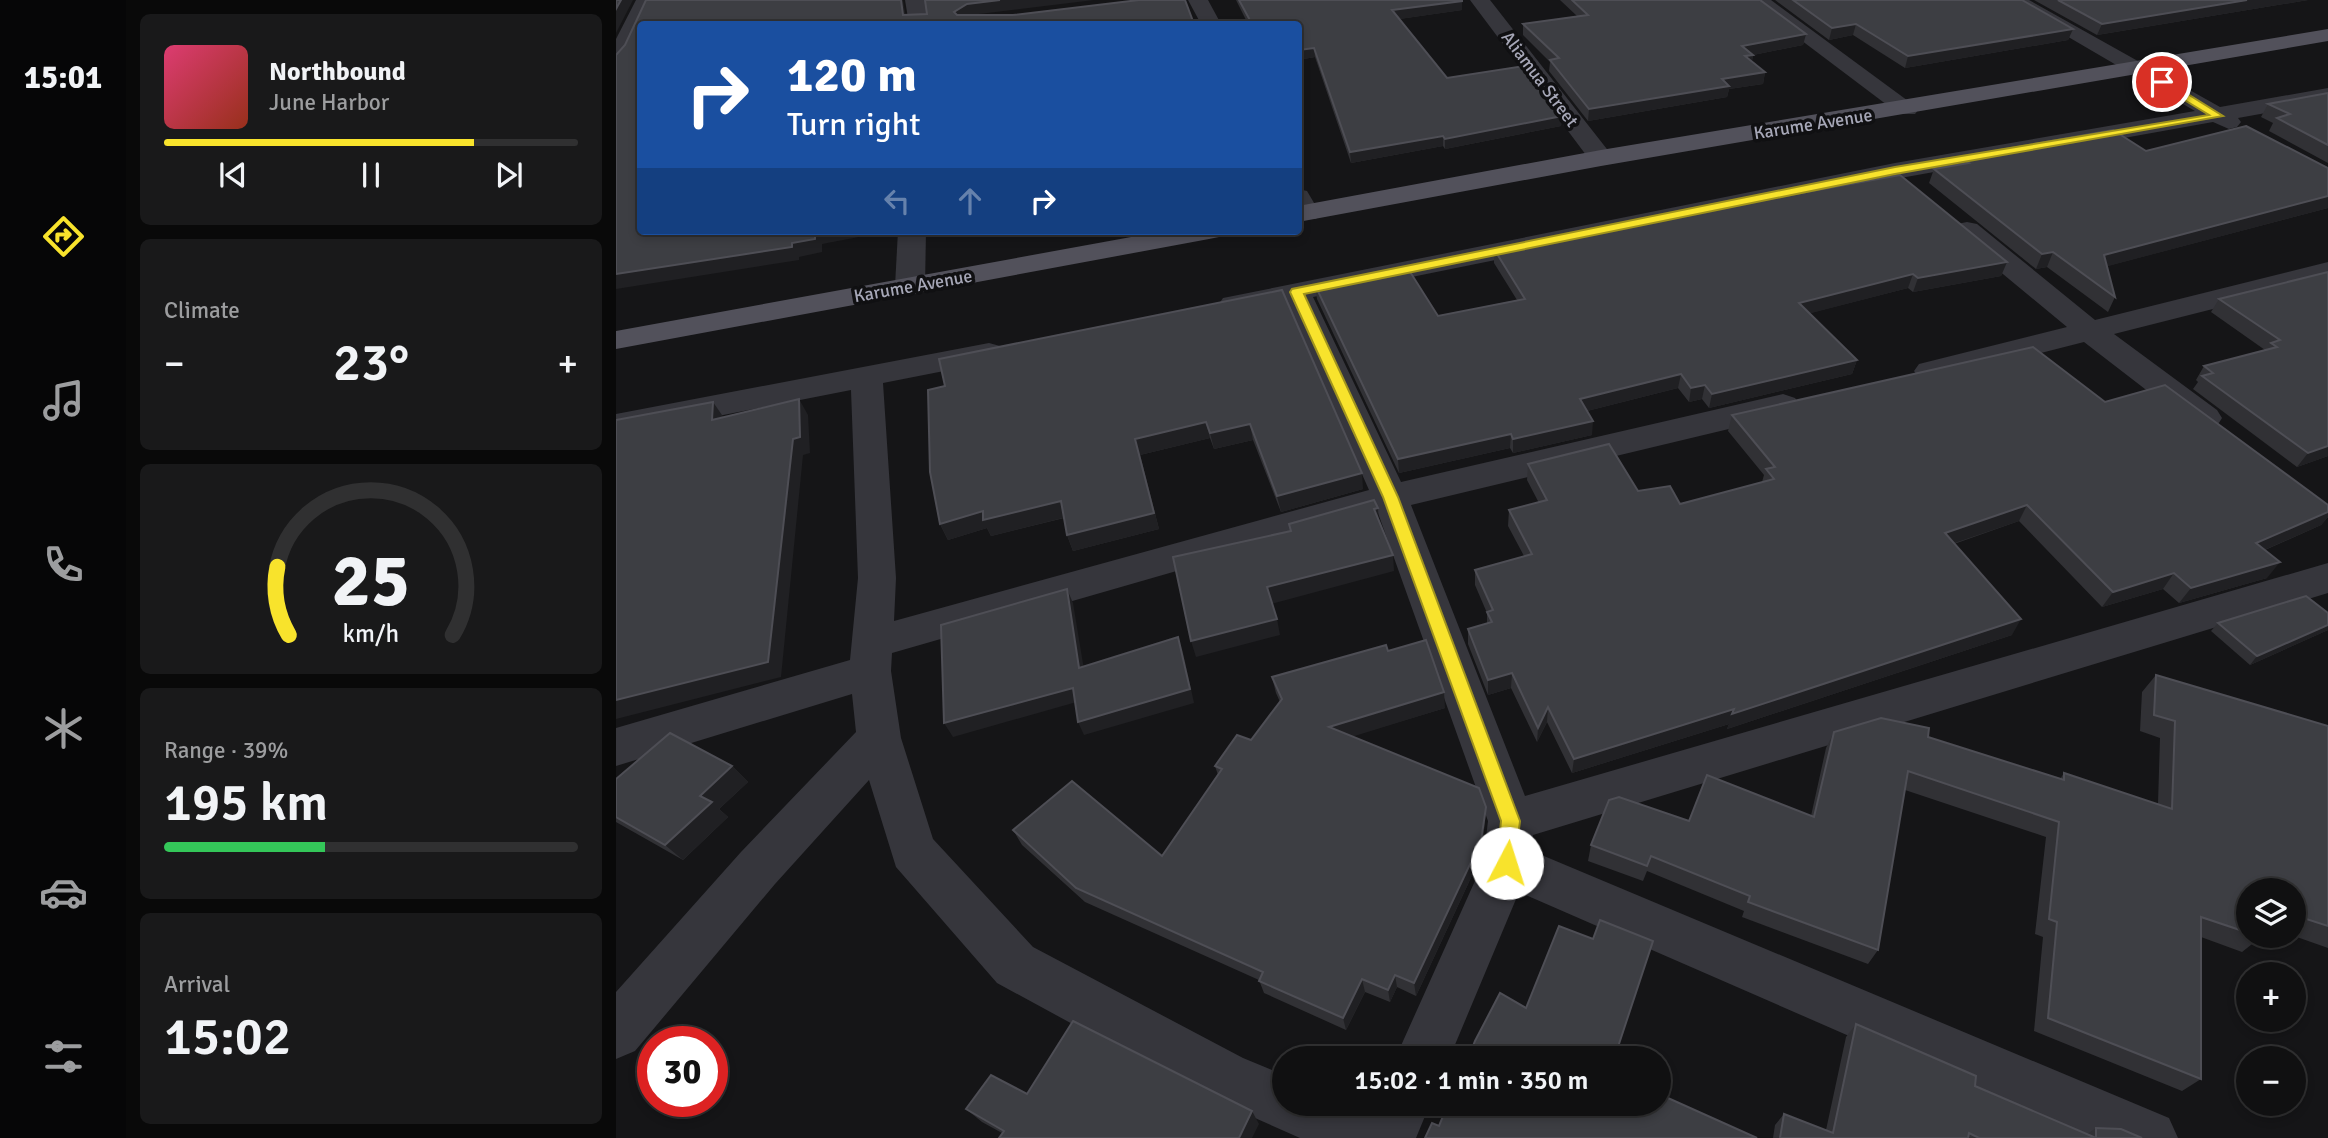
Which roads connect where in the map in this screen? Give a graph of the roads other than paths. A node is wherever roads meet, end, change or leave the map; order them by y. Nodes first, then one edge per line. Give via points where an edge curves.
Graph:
1 (646, 0) edge
2 (915, 0) edge
3 (1198, 0) edge
4 (1480, 0) edge
5 (1758, 0) edge
6 (2015, 0) edge
7 (918, 21) edge
8 (1209, 21) edge
9 (2328, 35) edge
10 (616, 60) edge
11 (2138, 69) junction
12 (2328, 94) edge
13 (1907, 108) junction
14 (2208, 110) junction
15 (2255, 136) edge
16 (1601, 158) junction
17 (1895, 170) junction
18 (1302, 208) edge
19 (912, 235) edge
20 (1187, 235) edge
21 (2328, 271) edge
22 (910, 286) junction
23 (1296, 292) junction
24 (1202, 311) edge
25 (2091, 332) junction
26 (616, 340) edge
27 (1015, 348) edge
28 (867, 378) junction
29 (1896, 379) edge
30 (1816, 398) edge
31 (616, 425) edge
32 (2228, 436) edge
33 (1390, 497) junction
34 (2328, 578) edge
35 (870, 657) junction
36 (879, 738) junction
37 (616, 747) edge
38 (1509, 842) junction
39 (616, 1032) edge
40 (1427, 1046) edge
41 (1272, 1098) edge
42 (1315, 1116) edge
43 (1397, 1116) edge
44 (1367, 1138) edge
45 (1387, 1138) edge
46 (2149, 1138) edge

1 - 10 street
2 - 7 street
3 - 8 street
4 - 16 street, Aliamua Street
5 - 13 street
6 - 11 street
9 - 11 main road, Karume Avenue
11 - 13 main road, Karume Avenue
11 - 14 street
12 - 14 street
13 - 16 main road, Karume Avenue
14 - 15 street
14 - 17 street
16 - 18 main road, Karume Avenue
17 - 23 street
17 - 25 street
19 - 22 street
20 - 22 main road, Karume Avenue
21 - 25 street
22 - 26 main road, Karume Avenue
23 - 24 street
23 - 33 street
25 - 29 street
25 - 32 street
27 - 28 street
28 - 31 street
28 - 35 street via 877,578
30 - 33 street
33 - 35 street
33 - 38 street
34 - 38 street
35 - 36 street
35 - 37 street
36 - 39 street via 758,868
36 - 41 street via 914,851 1015,965 1213,1072
38 - 40 street
38 - 46 street
42 - 44 street
43 - 45 street

